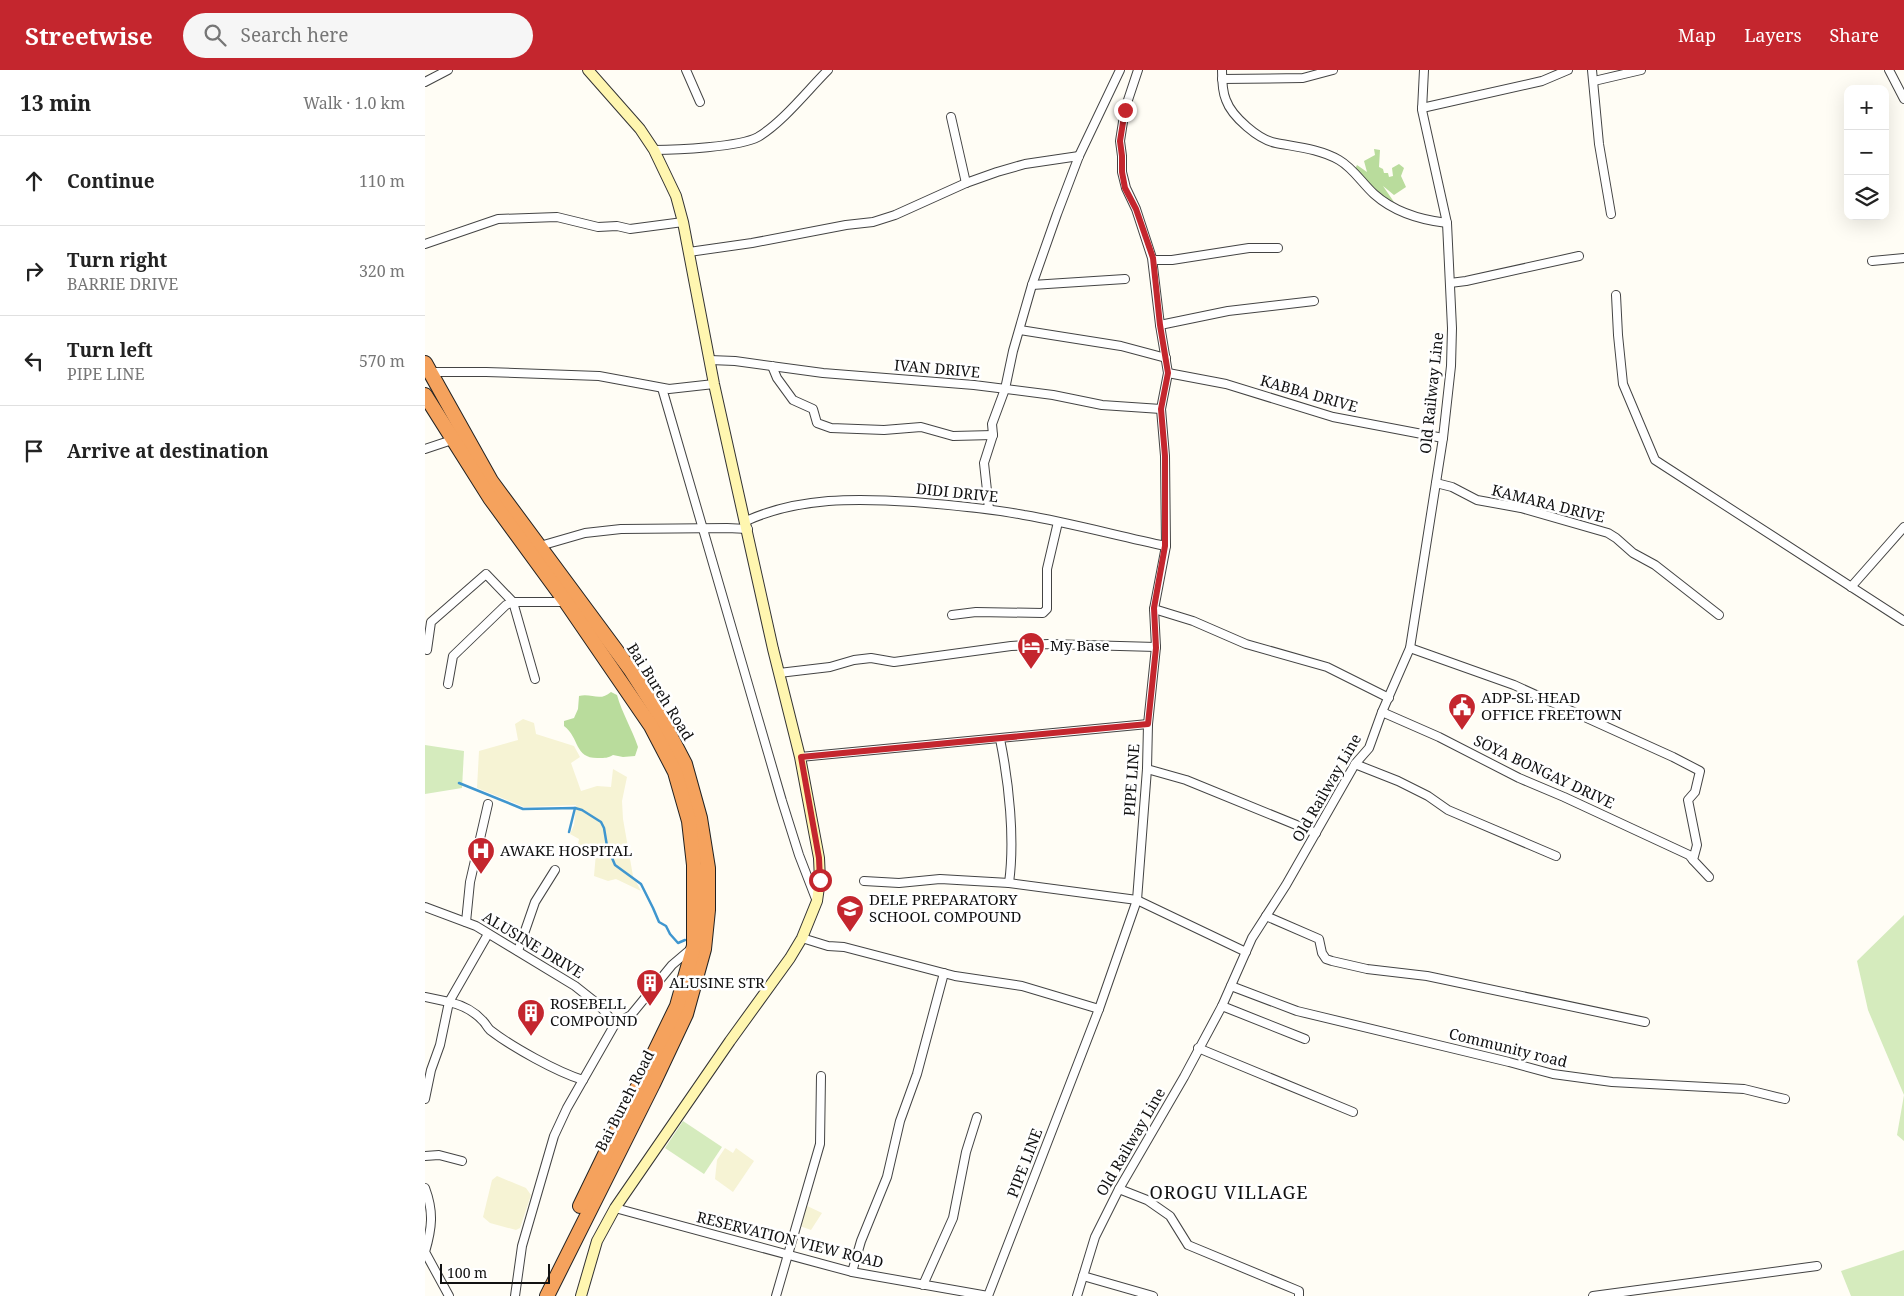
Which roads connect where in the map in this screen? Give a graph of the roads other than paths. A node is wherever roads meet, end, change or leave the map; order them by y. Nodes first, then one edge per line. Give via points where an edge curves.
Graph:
1 (448, 70) edge
2 (589, 70) edge
3 (686, 70) edge
4 (828, 70) edge
5 (1121, 70) edge
6 (1138, 70) edge
7 (1222, 70) edge
8 (1333, 70) edge
9 (1425, 70) edge
10 (1568, 70) edge
11 (1592, 70) edge
12 (1641, 70) edge
13 (1889, 70) edge
14 (437, 73) edge
15 (1222, 79) junction
16 (1594, 81) junction
17 (425, 82) edge
18 (1904, 99) edge
19 (700, 102) dead end
20 (1423, 108) junction
21 (951, 117) dead end
22 (654, 150) junction
23 (1079, 156) junction
24 (966, 183) junction
25 (1611, 214) dead end
26 (683, 222) junction
27 (1447, 223) junction
28 (425, 244) edge
29 (1278, 248) dead end
30 (689, 252) junction
31 (1579, 256) dead end
32 (1904, 258) edge
33 (1153, 260) junction
34 (1871, 261) dead end
35 (1125, 279) dead end
36 (1450, 284) junction
37 (1032, 285) junction
38 (1616, 294) dead end
39 (1314, 301) dead end
40 (1160, 325) junction
41 (1020, 330) junction
42 (1166, 358) junction
43 (710, 360) junction
44 (772, 366) junction
45 (426, 369) edge
46 (1168, 373) junction
47 (714, 384) junction
48 (662, 388) junction
49 (1005, 389) junction
50 (425, 394) edge
51 (1161, 409) junction
52 (993, 435) junction
53 (1443, 438) junction
54 (452, 440) junction
55 (425, 449) edge
56 (1436, 482) junction
57 (989, 509) junction
58 (1058, 522) junction
59 (747, 525) junction
60 (1904, 527) edge
61 (703, 528) junction
62 (540, 546) junction
63 (1165, 546) junction
64 (1851, 587) junction
65 (513, 602) junction
66 (567, 602) junction
67 (1154, 608) junction
68 (952, 615) dead end
69 (1719, 615) dead end
70 (1902, 617) edge
71 (428, 623) edge
72 (1156, 648) junction
73 (1410, 648) junction
74 (427, 650) dead end
75 (779, 673) junction
76 (535, 679) dead end
77 (448, 684) dead end
78 (1389, 698) junction
79 (1382, 712) junction
80 (1148, 724) junction
81 (1000, 739) junction
82 (801, 757) junction
83 (1355, 764) junction
84 (1147, 769) junction
85 (488, 804) dead end
86 (1316, 833) junction
87 (1556, 856) dead end
88 (1693, 860) junction
89 (555, 870) dead end
90 (1709, 877) dead end
91 (864, 881) dead end
92 (1009, 883) junction
93 (1137, 900) junction
94 (817, 901) junction
95 (425, 907) edge
96 (1266, 916) junction
97 (465, 922) junction
98 (489, 934) junction
99 (802, 938) junction
100 (694, 946) junction
101 (517, 951) junction
102 (1246, 952) junction
103 (944, 973) junction
104 (1231, 986) junction
105 (425, 996) edge
106 (449, 1002) junction
107 (1222, 1006) junction
108 (1099, 1008) junction
109 (1645, 1022) dead end
110 (615, 1024) junction
111 (1305, 1039) dead end
112 (1198, 1048) junction
113 (821, 1076) dead end
114 (583, 1080) junction
115 (425, 1099) edge
116 (1785, 1099) dead end
117 (1353, 1112) dead end
118 (977, 1117) dead end
119 (425, 1156) edge
120 (462, 1161) dead end
121 (425, 1188) edge
122 (1119, 1189) junction
123 (615, 1208) junction
124 (425, 1252) edge
125 (788, 1255) junction
126 (1817, 1266) dead end
127 (852, 1272) junction
128 (1083, 1276) junction
129 (923, 1285) junction
130 (449, 1296) edge
131 (515, 1296) edge
132 (537, 1296) edge
133 (547, 1296) edge
134 (581, 1296) edge
135 (776, 1296) edge
136 (988, 1296) edge
137 (1077, 1296) edge
138 (1153, 1296) edge
139 (1299, 1296) edge
140 (1593, 1296) edge

1 - 14 street
2 - 22 street
3 - 19 street
4 - 22 street via 773,127 756,138
5 - 23 street
6 - 33 street, PIPE LINE via 1125,110 1120,141 1122,172
7 - 15 street
8 - 15 street via 1303,78
9 - 20 street, Old Railway Line
10 - 20 street via 1542,81
11 - 16 street
12 - 16 street
13 - 18 street
14 - 17 street
15 - 27 street via 1226,101 1254,132 1275,143 1289,144 1339,160 1374,195 1398,210 1422,220
16 - 25 street via 1599,144
20 - 27 street, Old Railway Line
21 - 24 street
22 - 26 street via 676,196
23 - 24 street via 1025,164
23 - 37 street
24 - 30 street via 873,222
26 - 28 street via 630,229 598,227 557,217 498,219
26 - 30 street
27 - 36 street, Old Railway Line
29 - 33 street via 1249,248
30 - 43 street
31 - 36 street
32 - 34 street
33 - 40 street, PIPE LINE
35 - 37 street
36 - 53 street, Old Railway Line via 1451,366
37 - 41 street
38 - 64 street via 1623,384 1655,460
39 - 40 street via 1228,311
40 - 42 street, PIPE LINE
41 - 42 street via 1121,346
41 - 49 street
42 - 46 street, PIPE LINE
43 - 44 street, IVAN DRIVE
43 - 47 street
44 - 49 street, IVAN DRIVE
44 - 52 street via 793,400 813,408 817,423 831,428 884,430 921,427 953,436
45 - 48 street via 599,376
45 - 62 highway, Bai Bureh Road via 491,481
46 - 51 street, PIPE LINE
46 - 53 street, KABBA DRIVE via 1226,384 1333,417
47 - 48 street
47 - 59 street
48 - 61 street
49 - 51 street, IVAN DRIVE via 1102,405
49 - 52 street via 992,424
50 - 54 highway, Bai Bureh Road
51 - 63 street, PIPE LINE via 1165,456
52 - 57 street via 984,463
53 - 56 street, Old Railway Line
54 - 55 street
54 - 66 highway, Bai Bureh Road via 490,498
56 - 69 street, KAMARA DRIVE via 1483,502 1521,508 1608,533 1633,553 1655,564
56 - 73 street, Old Railway Line
57 - 58 street, DIDI DRIVE
57 - 59 street, DIDI DRIVE via 840,500 801,503 762,513
58 - 63 street, DIDI DRIVE
58 - 68 street via 1047,569 1047,609 1043,613
59 - 61 street
59 - 75 street
60 - 64 street
61 - 62 street via 621,529 585,533
61 - 94 street via 782,802
62 - 133 highway, Bai Bureh Road via 630,669 685,764 700,818 708,868 704,948 686,1014
63 - 67 street, PIPE LINE
64 - 70 street
65 - 66 street
65 - 71 street via 486,574
65 - 76 street
65 - 77 street via 453,656
66 - 100 highway, Bai Bureh Road via 651,726 675,772 689,821 693,856
67 - 72 street, PIPE LINE
67 - 78 street via 1246,644 1327,667
71 - 74 street
72 - 75 street via 1048,644 1011,646 893,662 871,658
72 - 80 street, PIPE LINE
73 - 78 street, Old Railway Line
73 - 88 street via 1514,685 1700,770 1695,792 1688,800 1697,845
75 - 82 street
78 - 79 street, Old Railway Line
79 - 83 street, Old Railway Line via 1369,748
79 - 88 street, SOYA BONGAY DRIVE via 1689,855
80 - 81 street
80 - 84 street, PIPE LINE
81 - 82 street
81 - 92 street via 1010,817
82 - 94 street via 819,858
83 - 86 street, Old Railway Line
83 - 87 street via 1399,781 1449,810
84 - 86 street via 1186,780
84 - 93 street, PIPE LINE
85 - 97 street via 470,882
86 - 96 street, Old Railway Line
88 - 90 street, SOYA BONGAY DRIVE
89 - 101 street via 535,902
91 - 92 street via 899,883 940,879
92 - 93 street
93 - 102 street
93 - 108 street, PIPE LINE
94 - 99 street
95 - 97 street, ALUSINE DRIVE
96 - 102 street, Old Railway Line
96 - 109 street via 1319,939 1322,953 1332,961 1427,976
97 - 98 street, ALUSINE DRIVE
98 - 101 street, ALUSINE DRIVE
98 - 106 street
99 - 103 street
99 - 123 street
100 - 110 street via 672,964 631,1015
100 - 132 highway, Bai Bureh Road via 677,1006
101 - 110 street, ALUSINE DRIVE via 575,986 599,1005
102 - 104 street, Old Railway Line
103 - 108 street via 1022,986
103 - 127 street via 917,1074 900,1121 887,1177
104 - 107 street, Old Railway Line
104 - 116 street, Community road via 1297,1012 1553,1074 1583,1080 1744,1089
105 - 106 street
106 - 114 street via 474,1013 489,1029 519,1048
106 - 115 street via 441,1045
107 - 111 street
107 - 112 street, Old Railway Line
108 - 136 street, PIPE LINE
110 - 114 street
112 - 117 street
112 - 122 street, Old Railway Line
113 - 125 street via 820,1144
114 - 131 street via 554,1136 522,1246
118 - 129 street via 966,1152 953,1218
119 - 120 street via 439,1155
121 - 124 street via 432,1229
122 - 128 street, Old Railway Line via 1095,1238
122 - 139 street via 1147,1200 1170,1216 1188,1244 1299,1291
123 - 125 street, RESERVATION VIEW ROAD
123 - 134 street via 597,1241
124 - 130 street
125 - 127 street, RESERVATION VIEW ROAD
125 - 135 street
126 - 140 street
127 - 129 street, RESERVATION VIEW ROAD
128 - 137 street, Old Railway Line
128 - 138 street
129 - 136 street, RESERVATION VIEW ROAD

